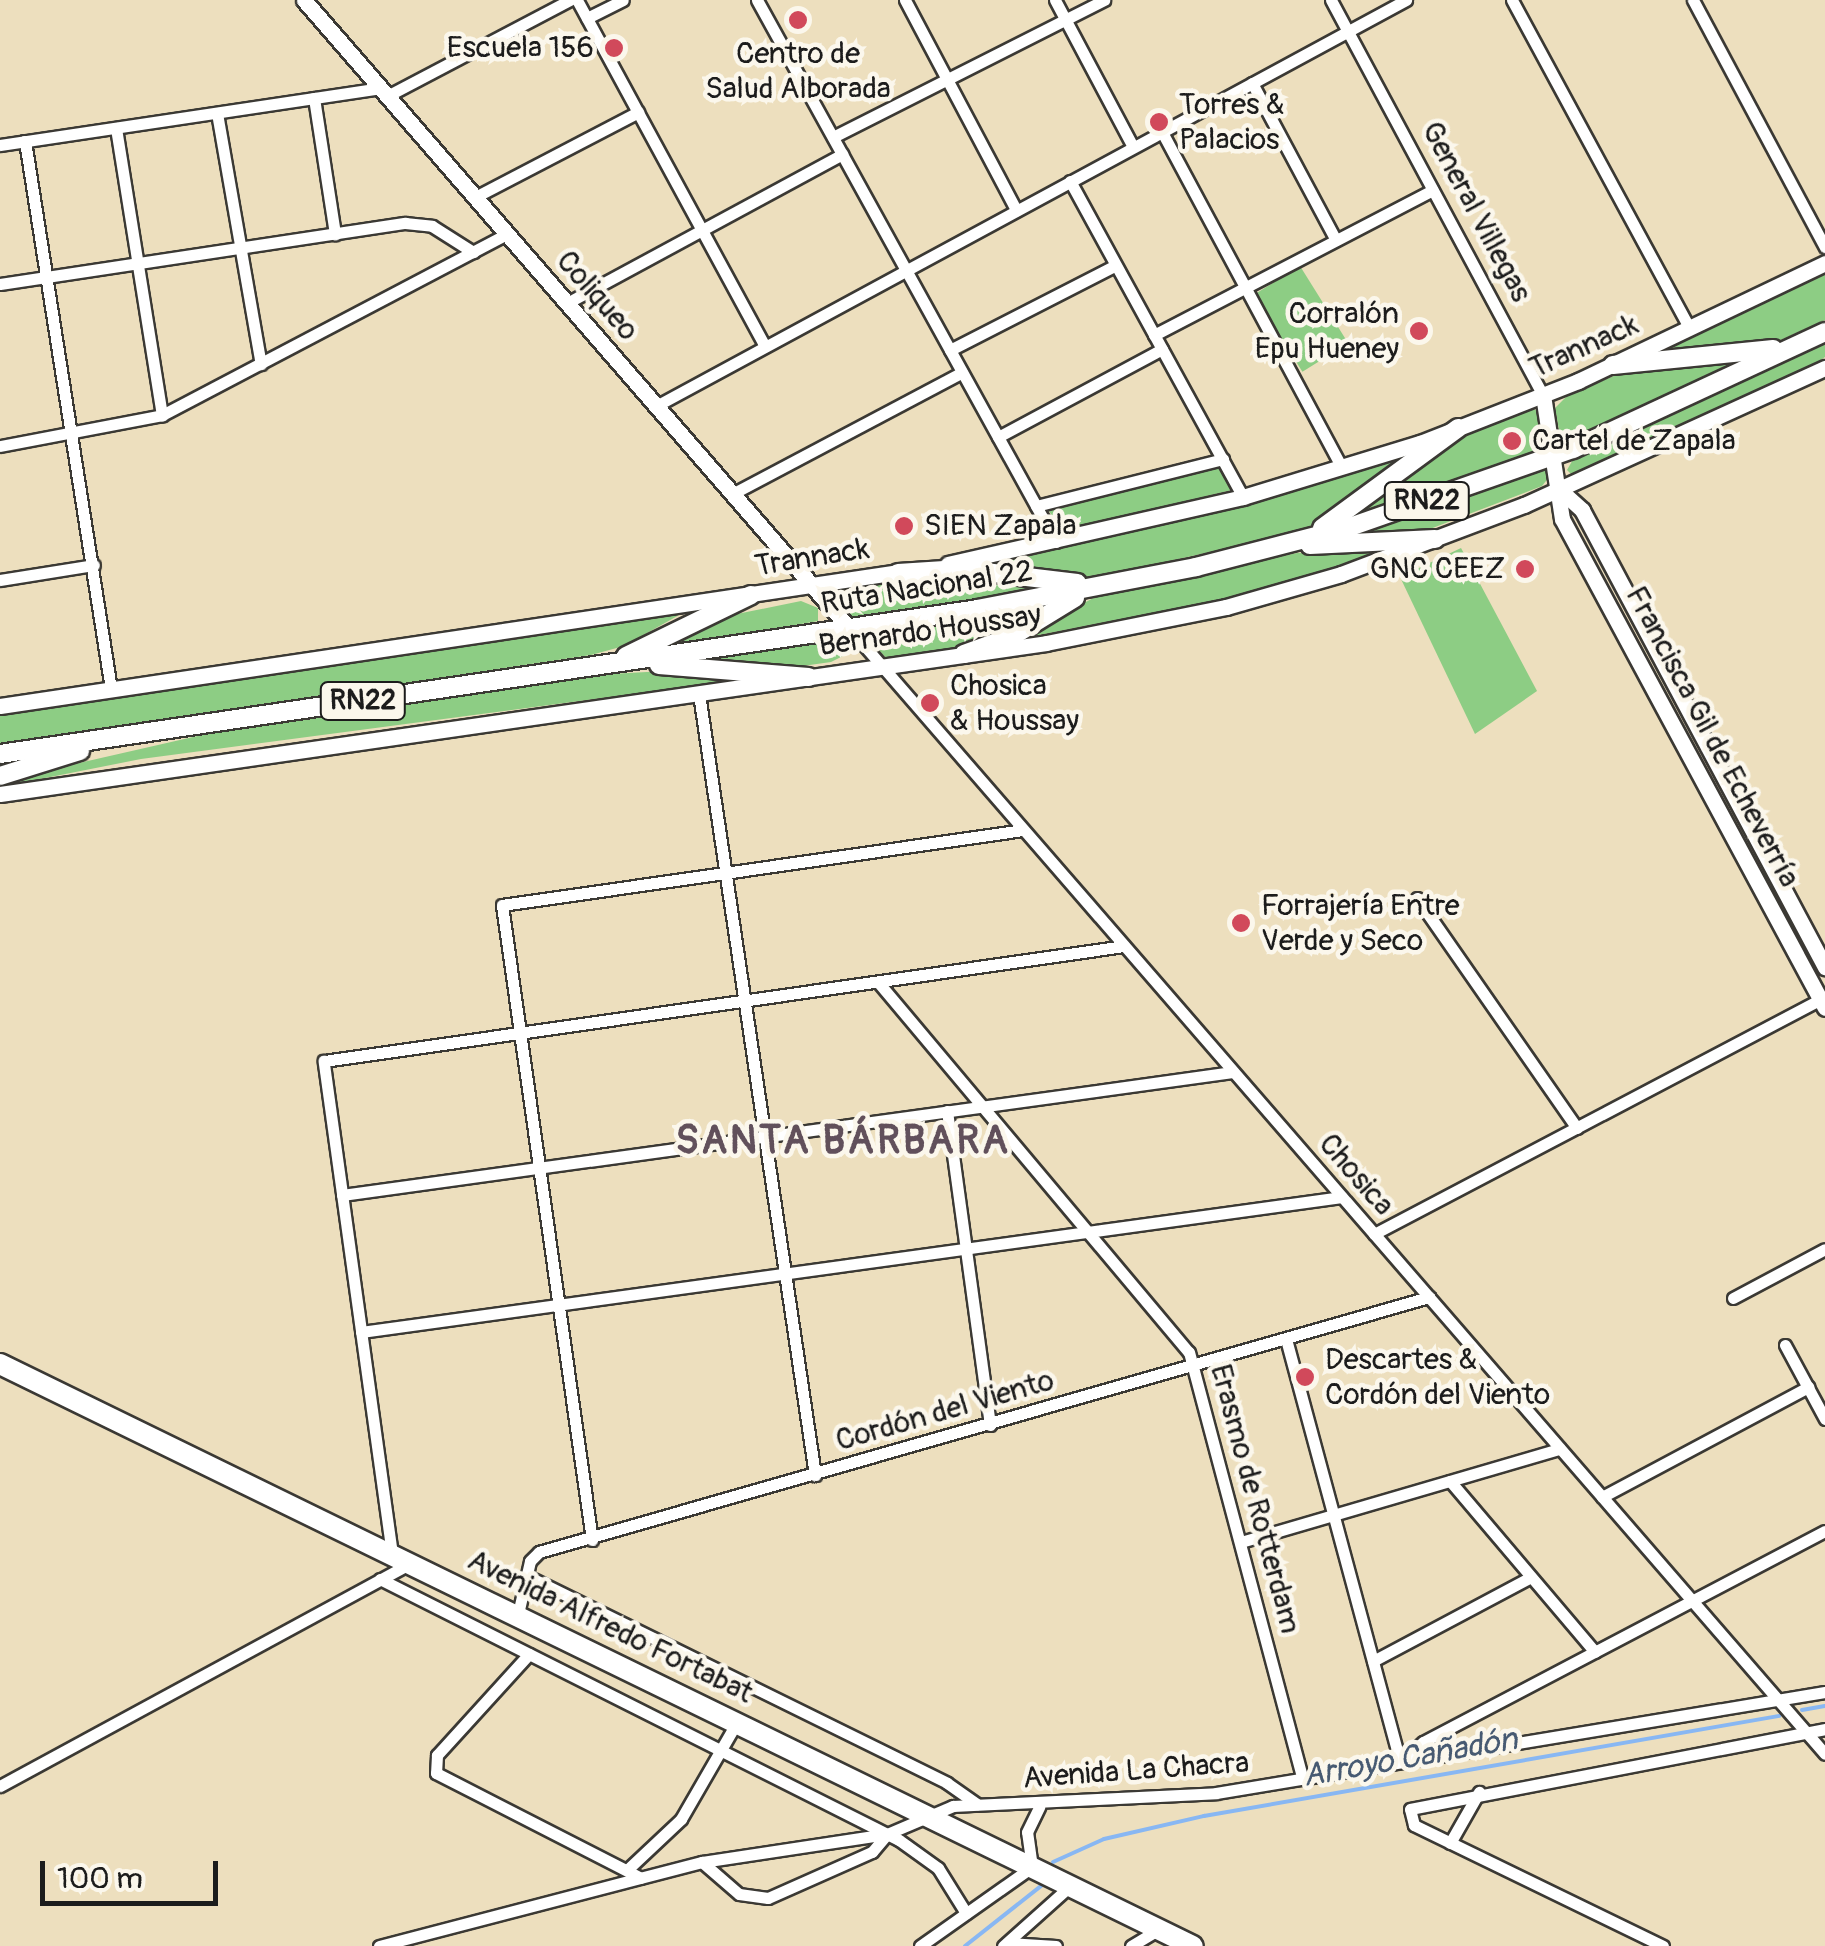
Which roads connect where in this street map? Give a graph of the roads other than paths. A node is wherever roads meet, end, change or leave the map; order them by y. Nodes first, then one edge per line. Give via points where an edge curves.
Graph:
1 (304, 0) edge
2 (574, 0) edge
3 (623, 0) edge
4 (905, 0) edge
5 (1055, 0) edge
6 (1104, 0) edge
7 (1331, 0) edge
8 (1406, 0) edge
9 (1512, 0) edge
10 (1693, 0) edge
11 (761, 1) edge
12 (1064, 16) junction
13 (587, 18) junction
14 (1348, 31) junction
15 (946, 78) junction
16 (1252, 83) junction
17 (384, 92) junction
18 (314, 98) junction
19 (638, 112) junction
20 (217, 113) junction
21 (116, 128) junction
22 (1162, 132) junction
23 (833, 137) junction
24 (26, 142) junction
25 (0, 145) edge
26 (1133, 147) junction
27 (842, 154) junction
28 (1070, 181) junction
29 (1433, 190) junction
30 (475, 198) junction
31 (1016, 210) junction
32 (702, 230) junction
33 (334, 234) junction
34 (507, 234) junction
35 (1336, 240) junction
36 (1825, 246) edge
37 (238, 248) junction
38 (474, 252) junction
39 (1825, 263) edge
40 (137, 264) junction
41 (1116, 265) junction
42 (906, 270) junction
43 (46, 277) junction
44 (0, 284) edge
45 (1246, 288) junction
46 (567, 303) junction
47 (1690, 329) junction
48 (1825, 331) edge
49 (1154, 335) junction
50 (765, 346) junction
51 (1162, 349) junction
52 (950, 350) junction
53 (260, 364) junction
54 (1613, 365) junction
55 (1825, 368) edge
56 (962, 372) junction
57 (1544, 395) junction
58 (656, 406) junction
59 (162, 415) junction
60 (1458, 428) junction
61 (76, 436) junction
62 (998, 437) junction
63 (0, 446) edge
64 (1555, 456) junction
65 (1222, 460) junction
66 (1342, 468) junction
67 (1560, 490) junction
68 (732, 494) junction
69 (1243, 497) junction
70 (1036, 506) junction
71 (1435, 540) junction
72 (1056, 542) junction
73 (1297, 542) junction
74 (1250, 554) junction
75 (94, 565) junction
76 (898, 573) junction
77 (1142, 579) junction
78 (0, 580) edge
79 (813, 587) junction
80 (1103, 587) junction
81 (751, 595) junction
82 (848, 628) junction
83 (1656, 644) junction
84 (1637, 653) junction
85 (964, 654) junction
86 (603, 665) junction
87 (880, 665) junction
88 (809, 676) junction
89 (112, 689) junction
90 (698, 694) junction
91 (0, 706) edge
92 (132, 734) junction
93 (0, 754) edge
94 (0, 776) edge
95 (0, 794) edge
96 (1023, 830) junction
97 (725, 872) junction
98 (1417, 898) dead end
99 (1124, 946) junction
100 (1825, 967) edge
101 (878, 982) junction
102 (744, 1001) junction
103 (1824, 1002) edge
104 (520, 1033) junction
105 (1233, 1072) junction
106 (984, 1106) junction
107 (947, 1111) junction
108 (1577, 1128) junction
109 (765, 1136) junction
110 (539, 1168) junction
111 (342, 1195) junction
112 (1342, 1197) junction
113 (1091, 1231) junction
114 (1374, 1234) junction
115 (966, 1248) junction
116 (1825, 1249) edge
117 (785, 1273) junction
118 (1428, 1297) junction
119 (1732, 1298) dead end
120 (559, 1304) junction
121 (360, 1332) junction
122 (1286, 1339) junction
123 (1785, 1345) dead end
124 (0, 1364) edge
125 (1194, 1365) junction
126 (1808, 1387) junction
127 (1825, 1419) edge
128 (990, 1424) junction
129 (1560, 1449) junction
130 (815, 1475) junction
131 (1450, 1482) junction
132 (1602, 1497) junction
133 (1334, 1515) junction
134 (1823, 1534) edge
135 (592, 1540) junction
136 (1241, 1542) junction
137 (401, 1559) junction
138 (527, 1576) junction
139 (1528, 1578) junction
140 (380, 1579) junction
141 (1691, 1600) junction
142 (518, 1614) junction
143 (1595, 1652) junction
144 (528, 1654) junction
145 (1373, 1661) junction
146 (1825, 1692) edge
147 (1774, 1696) junction
148 (737, 1722) junction
149 (1825, 1729) edge
150 (1806, 1733) junction
151 (723, 1752) junction
152 (1825, 1754) edge
153 (1400, 1762) junction
154 (1303, 1779) junction
155 (0, 1786) edge
156 (1479, 1792) junction
157 (977, 1804) junction
158 (1039, 1806) junction
159 (926, 1815) junction
160 (887, 1834) junction
161 (1450, 1842) junction
162 (702, 1862) junction
163 (1032, 1867) junction
164 (628, 1870) junction
165 (641, 1878) junction
166 (1070, 1886) junction
167 (966, 1913) junction
168 (1159, 1930) junction
169 (1006, 1944) edge
170 (380, 1946) edge
171 (920, 1946) edge
172 (1056, 1946) edge
173 (1131, 1946) edge
174 (1193, 1946) edge
175 (1663, 1946) edge

1 - 17 street, Coliqueo
2 - 13 street
2 - 17 street
3 - 13 street
4 - 15 street
5 - 12 street
6 - 12 street
7 - 14 street, General Villegas
8 - 14 street
9 - 47 street
10 - 36 street
11 - 23 street
12 - 15 street
12 - 26 street
13 - 19 street
14 - 16 street
14 - 29 street, General Villegas
15 - 23 street
15 - 31 street
16 - 22 street
16 - 35 street
17 - 18 street
17 - 30 street, Coliqueo
18 - 20 street
18 - 33 street
19 - 30 street
19 - 32 street
20 - 21 street
20 - 37 street
21 - 24 street
21 - 40 street
22 - 26 street
22 - 45 street
23 - 27 street
24 - 25 street
24 - 43 street
26 - 28 street
27 - 32 street
27 - 42 street
28 - 31 street
28 - 41 street
29 - 35 street
29 - 57 street, General Villegas
30 - 34 street, Coliqueo
31 - 42 street
32 - 46 street
32 - 50 street
33 - 37 street
33 - 38 street via 405,223 432,226
34 - 38 street
34 - 46 street, Coliqueo
35 - 45 street
37 - 40 street
37 - 53 street
38 - 53 street
39 - 47 street, Trannack
40 - 43 street
40 - 59 street
41 - 49 street
41 - 52 street
42 - 50 street
42 - 52 street
43 - 44 street
43 - 61 street
45 - 49 street
45 - 66 street
46 - 58 street, Coliqueo
47 - 54 street, Trannack
48 - 54 main road via 1753,354
48 - 64 main road, Ruta Nacional 22 / RN22
49 - 51 street
50 - 58 street
51 - 62 street
51 - 65 street
52 - 56 street
53 - 59 street
54 - 57 street, Trannack
55 - 67 street, Bernardo Houssay
56 - 62 street
56 - 68 street
57 - 60 street, Trannack
57 - 64 street, General Villegas
58 - 68 street, Coliqueo
59 - 61 street
60 - 66 street, Trannack
60 - 73 main road via 1354,509
61 - 63 street
61 - 75 street
62 - 70 street
64 - 67 street, Francisca Gil de Echeverría
64 - 73 main road, Ruta Nacional 22 / RN22
65 - 69 street
65 - 70 street
66 - 69 street, Trannack
67 - 71 street, Bernardo Houssay
67 - 83 street, Francisca Gil de Echeverría via 1582,510
67 - 84 street, Francisca Gil de Echeverría via 1562,519
68 - 79 street, Coliqueo
69 - 72 street, Trannack
70 - 72 street
71 - 74 main road
71 - 85 street, Bernardo Houssay via 1226,607
72 - 76 street, Trannack
73 - 74 main road, Ruta Nacional 22 / RN22
74 - 77 main road, Ruta Nacional 22 / RN22
75 - 78 street
75 - 89 street
76 - 77 main road via 960,569 1051,583
76 - 79 street, Trannack
77 - 80 main road, Ruta Nacional 22 / RN22
79 - 81 street, Trannack
79 - 82 street, Coliqueo
80 - 82 main road, Ruta Nacional 22 / RN22
80 - 85 main road
81 - 86 main road
81 - 89 street, Trannack
82 - 86 main road, Ruta Nacional 22 / RN22
82 - 87 street, Chosica
83 - 84 street
83 - 100 street, Francisca Gil de Echeverría
84 - 103 street, Francisca Gil de Echeverría
85 - 87 street, Bernardo Houssay
86 - 88 main road
86 - 92 main road, Ruta Nacional 22 / RN22
87 - 88 street, Bernardo Houssay
87 - 96 street, Chosica
88 - 90 street, Bernardo Houssay
89 - 91 street, Trannack
90 - 95 street, Bernardo Houssay
90 - 97 street
92 - 93 main road, Ruta Nacional 22 / RN22
92 - 94 main road
96 - 97 street
96 - 99 street, Chosica
97 - 102 street
97 - 104 street via 502,905
98 - 108 street
99 - 101 street
99 - 105 street, Chosica
101 - 102 street
101 - 106 street, Erasmo de Rotterdam
102 - 104 street
102 - 109 street
103 - 108 street
104 - 110 street
104 - 111 street via 324,1062
105 - 106 street
105 - 112 street, Chosica
106 - 107 street
106 - 113 street, Erasmo de Rotterdam
107 - 109 street
107 - 115 street
108 - 114 street
109 - 110 street
109 - 117 street
110 - 111 street
110 - 120 street
111 - 121 street
112 - 113 street
112 - 114 street, Chosica
113 - 115 street
113 - 125 street, Erasmo de Rotterdam via 1175,1329
114 - 118 street, Chosica
115 - 117 street
115 - 128 street
116 - 119 street
117 - 120 street
117 - 130 street
118 - 122 street, Cordón del Viento
118 - 129 street, Chosica
120 - 121 street
120 - 135 street
121 - 137 street
122 - 125 street, Cordón del Viento
122 - 133 street
123 - 126 street
124 - 137 highway, Avenida Alfredo Fortabat
125 - 128 street, Cordón del Viento
125 - 136 street, Erasmo de Rotterdam
126 - 127 street
126 - 132 street
128 - 130 street, Cordón del Viento
129 - 131 street
129 - 132 street, Chosica
130 - 135 street, Cordón del Viento
131 - 133 street
131 - 139 street
132 - 141 street, Chosica
133 - 136 street
133 - 145 street
134 - 141 street
135 - 138 street, Cordón del Viento via 539,1552
136 - 154 street, Erasmo de Rotterdam
137 - 140 street
137 - 142 highway, Avenida Alfredo Fortabat
138 - 142 street
138 - 157 street via 947,1783
139 - 143 street
139 - 145 street
140 - 144 street
140 - 155 street
141 - 143 street
141 - 147 street, Chosica
142 - 148 highway, Avenida Alfredo Fortabat
143 - 153 street via 1423,1742
144 - 151 street
144 - 164 street via 437,1755 436,1773
145 - 153 street
146 - 147 street, Avenida La Chacra
147 - 150 street, Chosica
147 - 153 street, Avenida La Chacra
148 - 151 street
148 - 159 highway, Avenida Alfredo Fortabat
149 - 150 street
150 - 152 street, Chosica
150 - 156 street
151 - 160 street
151 - 164 street via 681,1819
153 - 154 street, Avenida La Chacra
154 - 158 street, Avenida La Chacra via 1216,1793
156 - 161 street
156 - 161 street via 1418,1804 1409,1814 1414,1825
157 - 158 street, Avenida La Chacra
157 - 159 street, Avenida La Chacra
158 - 163 street via 1027,1832
159 - 160 street, Avenida La Chacra
159 - 163 highway, Avenida Alfredo Fortabat
160 - 162 street
160 - 162 street via 872,1852 768,1898 738,1894
160 - 167 street via 938,1868
161 - 175 street
162 - 165 street
163 - 166 highway, Avenida Alfredo Fortabat
163 - 167 street
164 - 165 street
165 - 170 street
166 - 168 highway, Avenida Alfredo Fortabat
166 - 169 street
167 - 171 street
168 - 173 street
168 - 174 highway, Avenida Alfredo Fortabat
169 - 172 street

